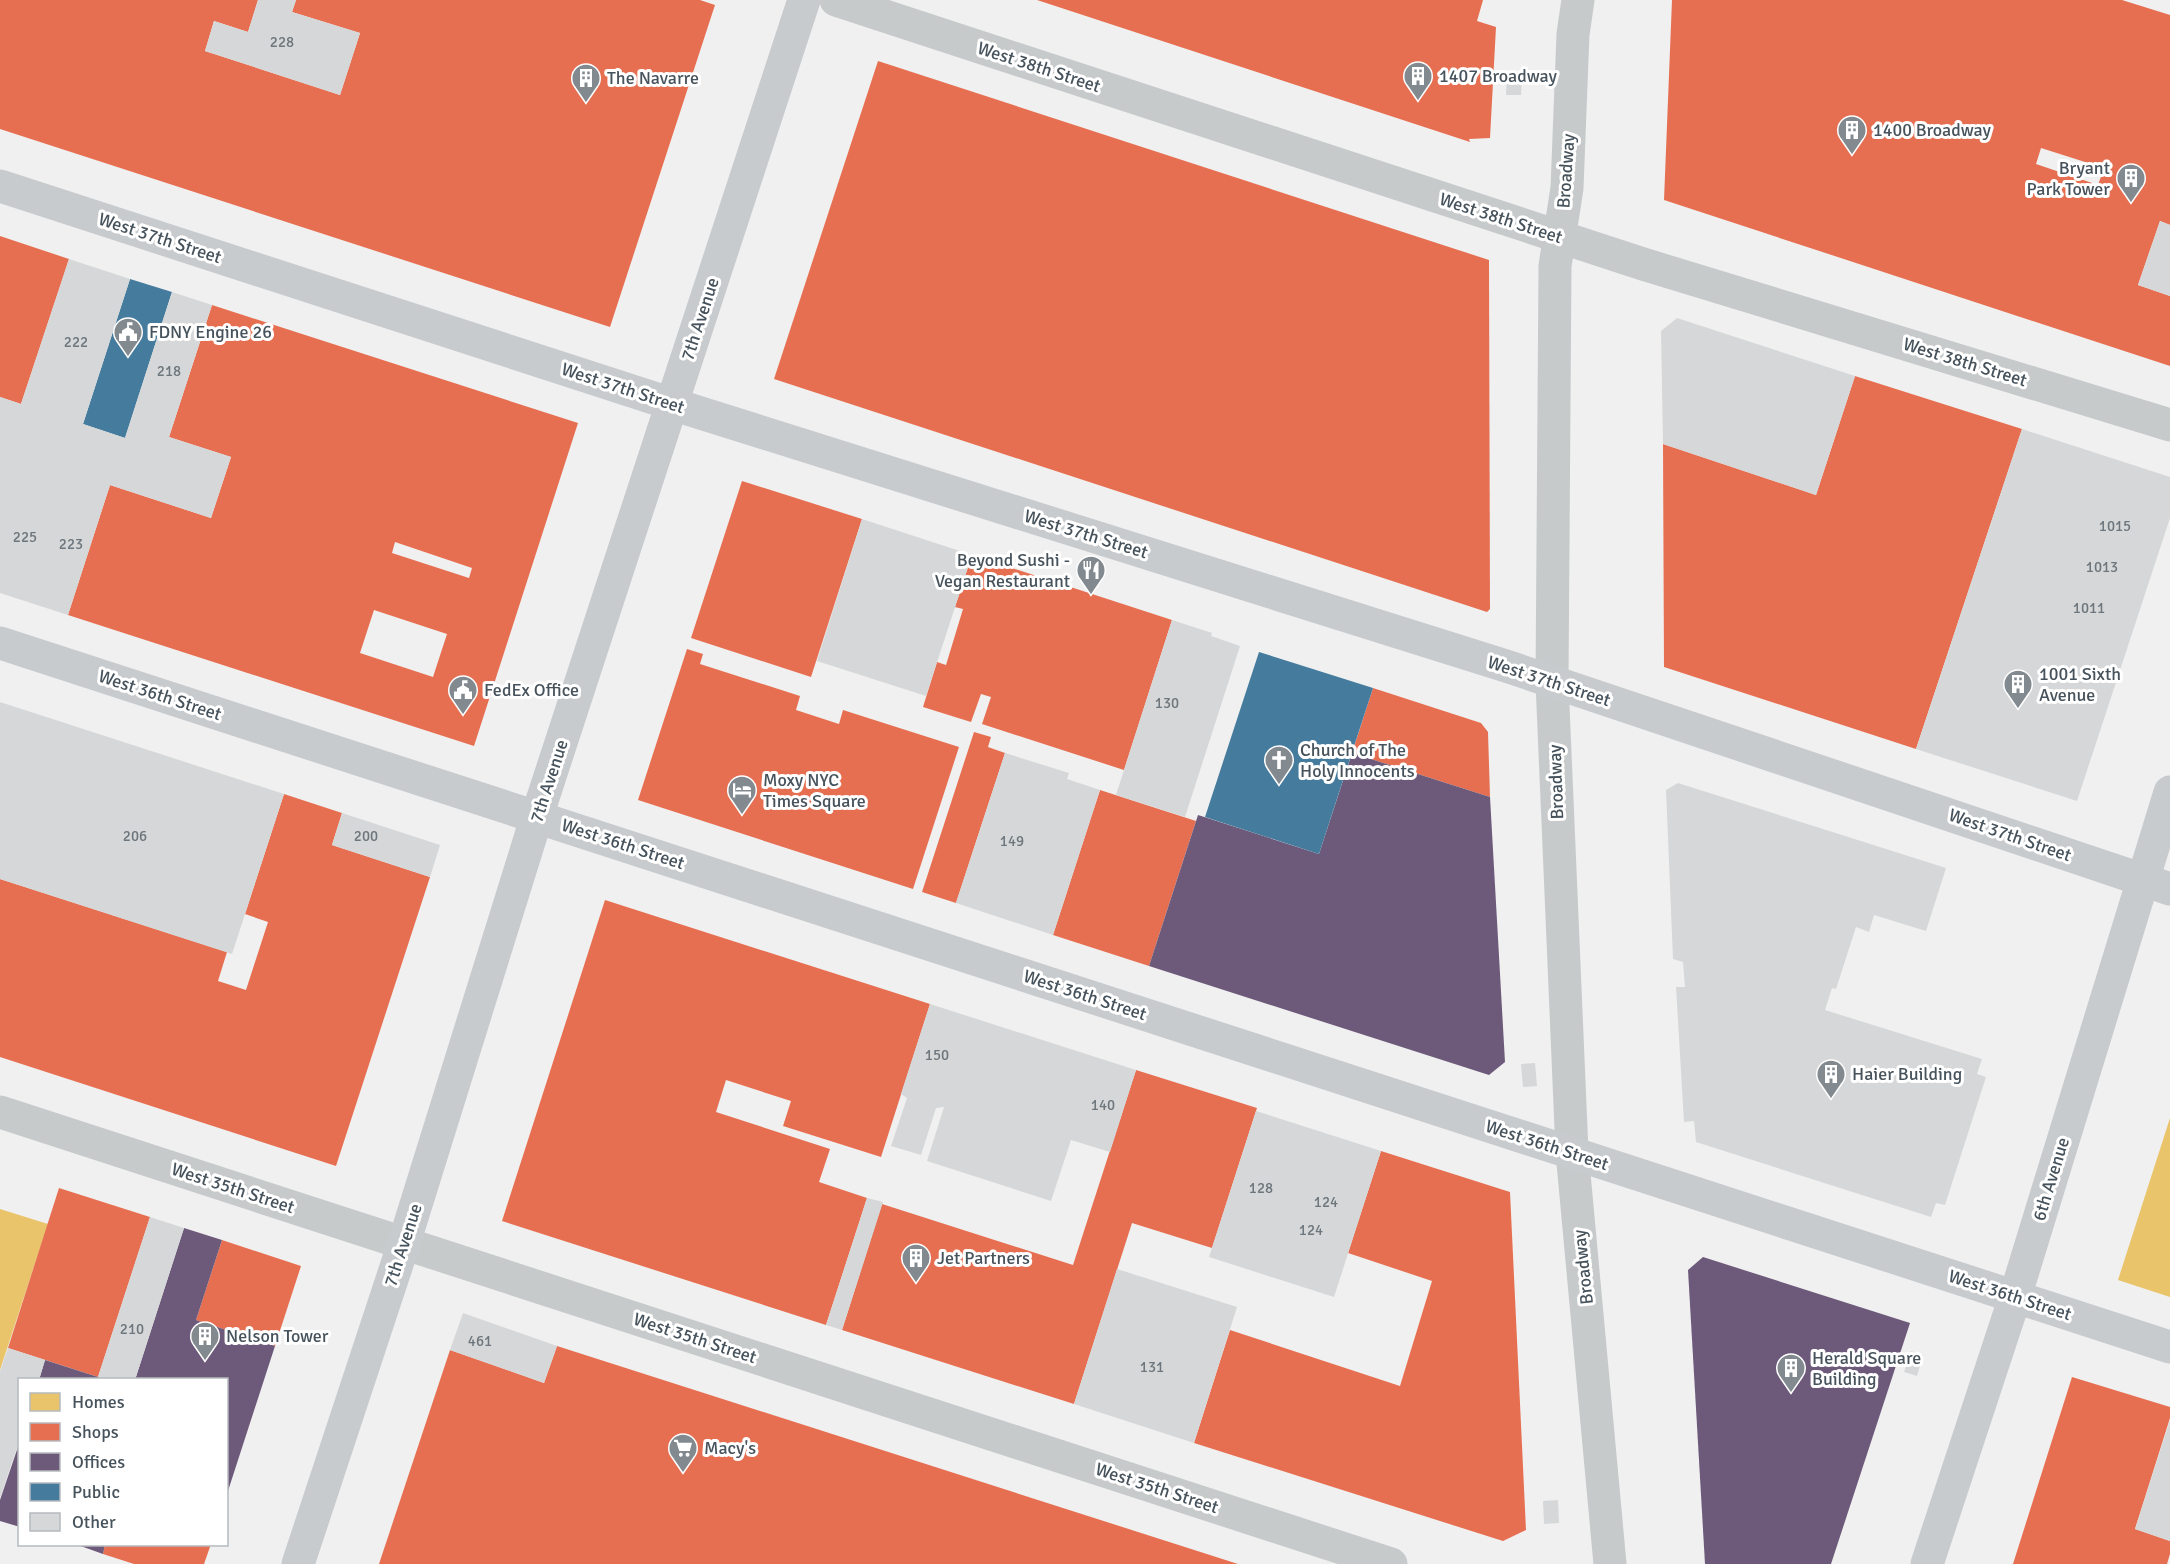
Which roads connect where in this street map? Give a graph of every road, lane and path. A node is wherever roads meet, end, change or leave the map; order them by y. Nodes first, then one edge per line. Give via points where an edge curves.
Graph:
1 (804, 0) edge
2 (836, 0) edge
3 (1578, 0) edge
4 (0, 186) edge
5 (1559, 237) junction
6 (672, 404) junction
7 (2170, 425) edge
8 (0, 644) edge
9 (1552, 682) junction
10 (2170, 792) edge
11 (537, 816) junction
12 (2156, 884) edge
13 (0, 1112) edge
14 (1572, 1152) junction
15 (404, 1243) junction
16 (2015, 1297) junction
17 (2170, 1347) edge
18 (298, 1564) edge
19 (1390, 1564) edge
20 (1610, 1564) edge
21 (1927, 1564) edge

1 - 6 main road, 7th Avenue
2 - 5 street, West 38th Street
3 - 5 street, Broadway via 1573,34 1567,188
4 - 6 main road, West 37th Street
5 - 7 street, West 38th Street
5 - 9 street, Broadway via 1555,266
6 - 9 main road, West 37th Street
6 - 11 main road, 7th Avenue
8 - 11 main road, West 36th Street
9 - 12 main road, West 37th Street
9 - 14 street, Broadway
10 - 12 main road, 6th Avenue
11 - 14 main road, West 36th Street
11 - 15 main road, 7th Avenue
12 - 16 main road, 6th Avenue
13 - 15 street, West 35th Street
14 - 16 main road, West 36th Street
14 - 20 street, Broadway
15 - 18 main road, 7th Avenue
15 - 19 street, West 35th Street
16 - 17 main road, West 36th Street
16 - 21 main road, 6th Avenue

